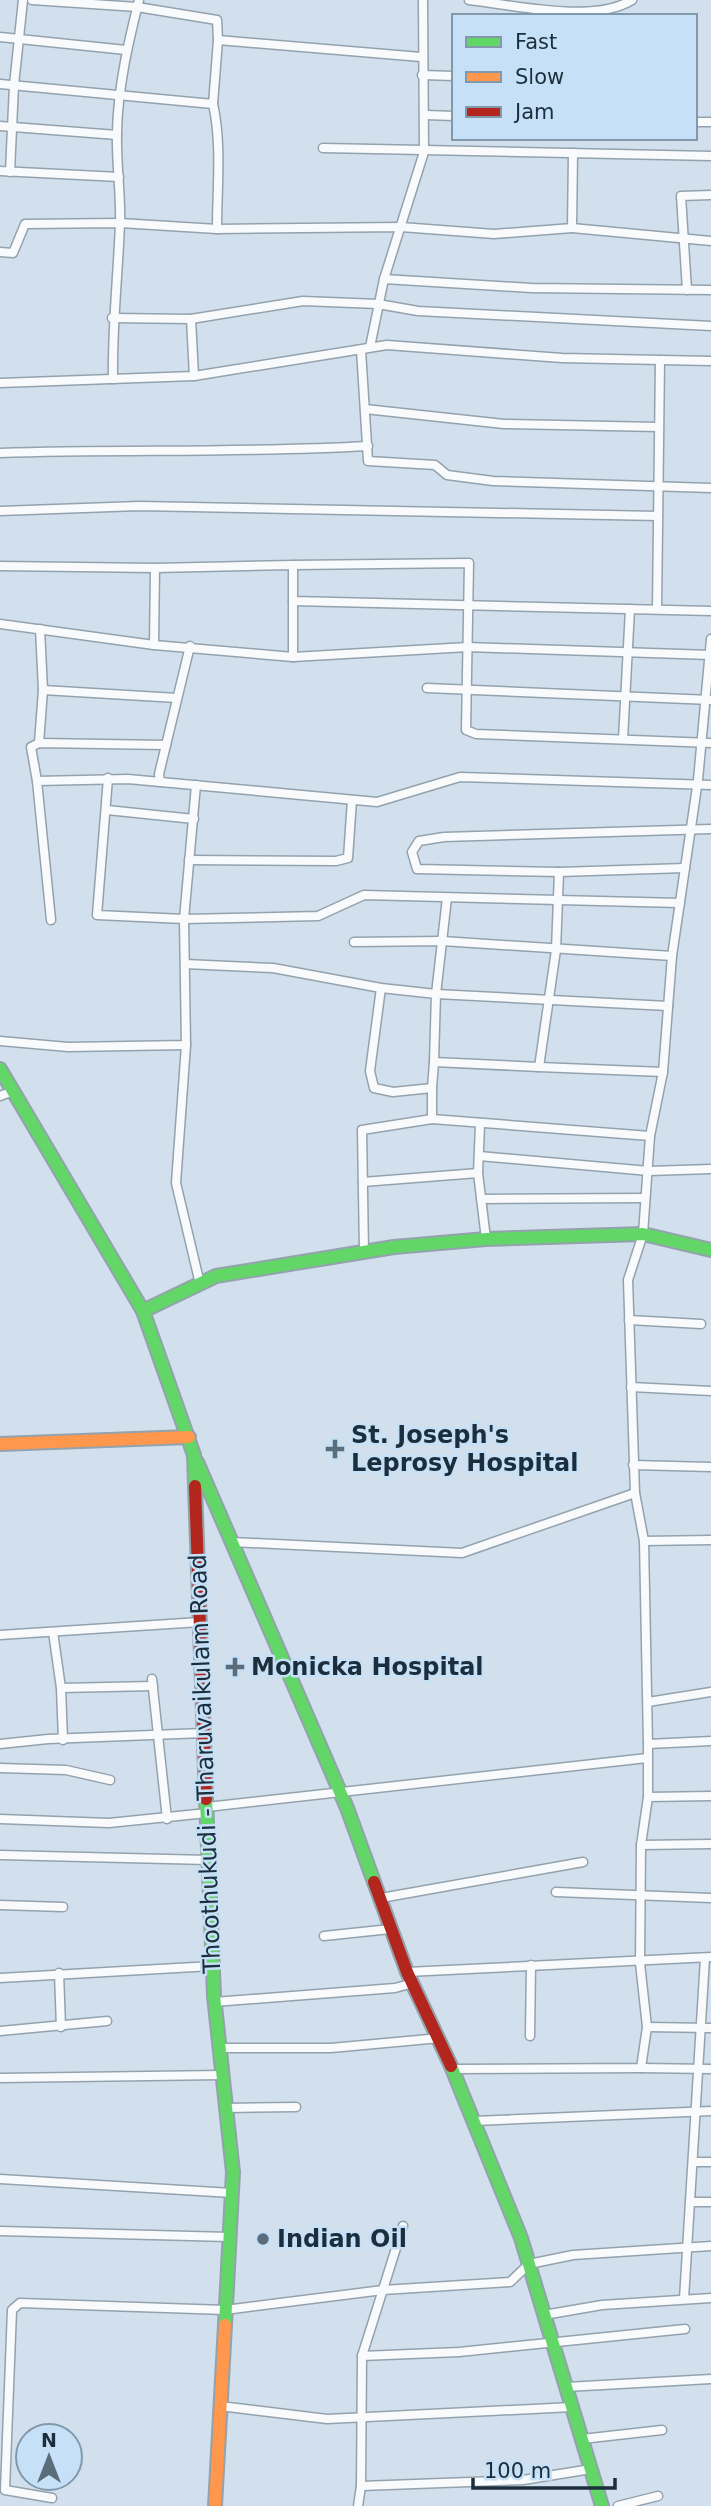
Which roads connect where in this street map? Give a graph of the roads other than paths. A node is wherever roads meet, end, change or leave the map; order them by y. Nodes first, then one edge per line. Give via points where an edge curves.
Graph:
1 (23, 0) edge
2 (32, 0) edge
3 (423, 0) edge
4 (469, 0) edge
5 (632, 0) edge
6 (508, 2) edge
7 (138, 3) edge
8 (0, 37) edge
9 (19, 39) junction
10 (218, 40) junction
11 (126, 50) junction
12 (421, 57) junction
13 (422, 75) junction
14 (452, 76) edge
15 (0, 84) edge
16 (14, 85) junction
17 (119, 93) junction
18 (213, 104) junction
19 (426, 115) junction
20 (452, 116) edge
21 (0, 126) edge
22 (13, 127) junction
23 (117, 135) junction
24 (323, 148) dead end
25 (424, 152) junction
26 (573, 153) junction
27 (711, 156) edge
28 (5, 172) edge
29 (119, 177) junction
30 (711, 195) edge
31 (120, 223) junction
32 (401, 228) junction
33 (572, 228) junction
34 (216, 229) junction
35 (686, 241) junction
36 (711, 241) edge
37 (0, 252) edge
38 (384, 279) junction
39 (687, 290) junction
40 (711, 290) edge
41 (379, 304) junction
42 (112, 318) junction
43 (191, 319) junction
44 (711, 326) edge
45 (370, 347) junction
46 (361, 350) junction
47 (660, 360) junction
48 (711, 361) edge
49 (194, 376) junction
50 (113, 379) junction
51 (0, 383) edge
52 (365, 409) junction
53 (659, 427) junction
54 (369, 446) junction
55 (0, 453) edge
56 (659, 486) junction
57 (711, 488) edge
58 (0, 511) edge
59 (658, 516) junction
60 (293, 565) junction
61 (0, 566) edge
62 (155, 568) junction
63 (293, 601) junction
64 (469, 603) junction
65 (630, 609) junction
66 (657, 609) junction
67 (711, 611) edge
68 (0, 624) edge
69 (40, 629) junction
70 (711, 639) edge
71 (154, 645) junction
72 (190, 646) junction
73 (468, 647) junction
74 (627, 652) junction
75 (710, 655) edge
76 (293, 657) junction
77 (427, 688) dead end
78 (466, 689) junction
79 (43, 690) junction
80 (625, 697) junction
81 (177, 698) junction
82 (709, 700) edge
83 (623, 739) junction
84 (707, 742) edge
85 (39, 743) junction
86 (166, 745) junction
87 (108, 778) junction
88 (37, 781) junction
89 (160, 782) junction
90 (698, 784) junction
91 (196, 785) junction
92 (711, 785) edge
93 (352, 800) junction
94 (107, 810) junction
95 (194, 819) junction
96 (691, 828) junction
97 (711, 829) edge
98 (189, 860) junction
99 (685, 869) junction
100 (559, 872) junction
101 (447, 898) junction
102 (559, 902) junction
103 (680, 904) junction
104 (184, 919) junction
105 (51, 920) dead end
106 (442, 941) junction
107 (354, 942) dead end
108 (556, 950) junction
109 (672, 956) junction
110 (184, 964) junction
111 (381, 988) junction
112 (436, 994) junction
113 (547, 1001) junction
114 (668, 1006) junction
115 (0, 1041) edge
116 (186, 1045) junction
117 (434, 1062) junction
118 (540, 1067) junction
119 (0, 1069) edge
120 (663, 1072) junction
121 (432, 1088) junction
122 (6, 1093) edge
123 (432, 1119) junction
124 (480, 1125) junction
125 (650, 1136) junction
126 (480, 1156) junction
127 (711, 1169) edge
128 (649, 1171) junction
129 (478, 1173) junction
130 (363, 1182) junction
131 (645, 1198) junction
132 (481, 1199) junction
133 (643, 1234) junction
134 (486, 1239) junction
135 (711, 1250) edge
136 (364, 1252) junction
137 (200, 1284) junction
138 (143, 1311) junction
139 (629, 1321) junction
140 (701, 1324) dead end
141 (631, 1387) junction
142 (711, 1391) edge
143 (188, 1437) junction
144 (0, 1444) edge
145 (194, 1455) junction
146 (634, 1465) junction
147 (711, 1467) edge
148 (635, 1493) junction
149 (711, 1539) edge
150 (644, 1541) junction
151 (232, 1542) junction
152 (200, 1622) junction
153 (53, 1632) junction
154 (0, 1635) edge
155 (61, 1688) junction
156 (711, 1692) edge
157 (648, 1702) junction
158 (204, 1733) junction
159 (157, 1737) junction
160 (62, 1740) junction
161 (711, 1741) edge
162 (0, 1744) edge
163 (648, 1744) junction
164 (647, 1758) junction
165 (0, 1768) edge
166 (110, 1780) dead end
167 (341, 1794) junction
168 (711, 1796) edge
169 (648, 1797) junction
170 (207, 1810) junction
171 (0, 1819) edge
172 (167, 1819) junction
173 (711, 1844) edge
174 (641, 1845) junction
175 (0, 1855) edge
176 (209, 1860) junction
177 (583, 1862) dead end
178 (556, 1892) dead end
179 (642, 1896) junction
180 (381, 1898) junction
181 (711, 1898) edge
182 (0, 1905) edge
183 (63, 1907) dead end
184 (390, 1928) junction
185 (324, 1936) dead end
186 (708, 1957) edge
187 (640, 1963) junction
188 (531, 1965) junction
189 (212, 1966) junction
190 (59, 1973) junction
191 (0, 1978) edge
192 (410, 1978) junction
193 (215, 2002) junction
194 (107, 2021) dead end
195 (61, 2026) junction
196 (647, 2027) junction
197 (701, 2028) junction
198 (711, 2028) edge
199 (0, 2031) edge
200 (530, 2036) dead end
201 (440, 2038) junction
202 (219, 2048) junction
203 (641, 2068) junction
204 (453, 2069) junction
205 (698, 2069) junction
206 (711, 2069) edge
207 (222, 2075) junction
208 (0, 2078) edge
209 (296, 2107) dead end
210 (227, 2108) junction
211 (695, 2111) junction
212 (711, 2111) edge
213 (474, 2121) junction
214 (693, 2162) junction
215 (711, 2162) edge
216 (0, 2179) edge
217 (232, 2193) junction
218 (692, 2202) junction
219 (711, 2202) edge
220 (403, 2226) dead end
221 (0, 2231) edge
222 (229, 2237) junction
223 (711, 2246) edge
224 (687, 2248) junction
225 (529, 2264) junction
226 (383, 2290) junction
227 (711, 2298) edge
228 (684, 2299) junction
229 (225, 2310) junction
230 (544, 2315) junction
231 (685, 2329) dead end
232 (553, 2343) junction
233 (362, 2356) junction
234 (711, 2379) edge
235 (566, 2387) junction
236 (220, 2406) junction
237 (572, 2407) junction
238 (363, 2419) junction
239 (662, 2430) dead end
240 (582, 2439) junction
241 (591, 2469) junction
242 (361, 2486) junction
243 (2, 2490) edge
244 (658, 2496) dead end
245 (52, 2498) dead end
246 (215, 2506) edge
247 (358, 2506) edge
248 (602, 2506) edge
249 (618, 2506) edge

1 - 9 street
2 - 7 street
3 - 12 street
4 - 6 street
5 - 6 street via 617,10 549,10
7 - 10 street via 218,20
7 - 11 street
8 - 9 street
9 - 11 street
9 - 16 street
10 - 12 street
10 - 18 street
11 - 17 street
12 - 13 street
13 - 14 street
13 - 19 street
15 - 16 street
16 - 17 street
16 - 22 street
17 - 18 street
17 - 23 street
18 - 34 street via 220,134
19 - 20 street
19 - 25 street
21 - 22 street
22 - 23 street
22 - 28 street
23 - 29 street
24 - 25 street
25 - 26 street
25 - 32 street
26 - 27 street
26 - 33 street
28 - 29 street
29 - 31 street
30 - 35 street via 681,195
31 - 34 street
31 - 37 street via 25,224 13,254
31 - 42 street
32 - 33 street via 494,234
32 - 34 street
32 - 38 street
33 - 35 street
35 - 36 street
35 - 39 street
38 - 39 street via 531,288
38 - 41 street
39 - 40 street
41 - 43 street via 303,301
41 - 44 street via 418,311
41 - 45 street
42 - 43 street
42 - 50 street
43 - 49 street
45 - 46 street
45 - 47 street
46 - 49 street
46 - 52 street
47 - 48 street
47 - 53 street
49 - 50 street
50 - 51 street
52 - 53 street via 504,424
52 - 54 street
53 - 56 street
54 - 55 street via 269,452
54 - 56 street via 368,461 435,464 458,478
56 - 57 street
56 - 59 street
58 - 59 street via 139,506
59 - 66 street
60 - 62 street
60 - 63 street
60 - 64 street via 469,564
61 - 62 street
62 - 71 street
63 - 64 street
63 - 76 street
64 - 65 street
64 - 73 street
65 - 66 street
65 - 74 street
66 - 67 street
68 - 69 street
69 - 71 street
69 - 79 street
70 - 75 street
71 - 72 street
72 - 76 street
72 - 81 street
73 - 74 street
73 - 76 street
73 - 78 street
74 - 75 street
74 - 80 street
75 - 82 street
77 - 78 street
78 - 80 street
78 - 83 street via 466,730 476,734
79 - 81 street
79 - 85 street
80 - 82 street
80 - 83 street
81 - 86 street
82 - 84 street
83 - 84 street
84 - 90 street
85 - 86 street
85 - 88 street via 31,747 30,755
86 - 89 street
87 - 88 street
87 - 89 street
87 - 94 street
88 - 105 street
89 - 91 street
90 - 92 street
90 - 93 street via 460,777 377,802
90 - 96 street
91 - 93 street
91 - 95 street
93 - 98 street via 348,858
94 - 95 street
94 - 104 street via 97,915
95 - 98 street
96 - 97 street
96 - 99 street
96 - 100 street via 444,837 419,841 412,852 418,869
98 - 104 street
99 - 100 street
99 - 103 street
100 - 102 street
101 - 102 street
101 - 104 street via 364,895 318,916
101 - 106 street
102 - 103 street
102 - 108 street
103 - 109 street
104 - 110 street
106 - 107 street
106 - 108 street
106 - 112 street
108 - 109 street
108 - 113 street
109 - 114 street
110 - 111 street via 273,968
110 - 116 street
111 - 112 street
111 - 121 street via 370,1071 374,1088 393,1092
112 - 113 street
112 - 117 street
113 - 114 street
113 - 118 street
114 - 120 street
115 - 116 street via 68,1047
116 - 137 street via 176,1183
117 - 118 street
117 - 121 street
118 - 120 street
119 - 122 main road, Thoothukudi - Tharuvaikulam Road
120 - 125 street
121 - 123 street
122 - 138 main road, Thoothukudi - Tharuvaikulam Road
123 - 124 street
123 - 130 street via 362,1130
124 - 125 street
124 - 126 street
125 - 128 street
126 - 128 street
126 - 129 street
127 - 128 street
128 - 131 street
129 - 130 street
129 - 132 street
130 - 136 street
131 - 132 street
131 - 133 street
132 - 134 street
133 - 134 main road
133 - 135 main road
133 - 139 street via 628,1280
134 - 136 main road
136 - 137 main road via 216,1276
137 - 138 main road
138 - 143 main road, Thoothukudi - Tharuvaikulam Road
139 - 140 street
139 - 141 street
141 - 142 street
141 - 146 street
143 - 144 main road
143 - 145 main road, Thoothukudi - Tharuvaikulam Road
145 - 151 main road
145 - 152 main road, Thoothukudi - Tharuvaikulam Road
146 - 147 street
146 - 148 street
148 - 150 street
148 - 151 street via 463,1553
149 - 150 street
150 - 157 street
151 - 167 main road
152 - 153 street
152 - 158 main road, Thoothukudi - Tharuvaikulam Road
153 - 154 street
153 - 155 street
155 - 159 street via 153,1683
155 - 160 street
156 - 157 street
157 - 163 street
158 - 159 street
158 - 170 main road, Thoothukudi - Tharuvaikulam Road
159 - 160 street
159 - 172 street
160 - 162 street
161 - 163 street
163 - 164 street
164 - 167 street
164 - 169 street
165 - 166 street via 65,1770
167 - 170 street
167 - 180 main road
168 - 169 street
169 - 174 street
170 - 172 street
170 - 176 main road, Thoothukudi - Tharuvaikulam Road
171 - 172 street via 109,1823
173 - 174 street
174 - 179 street
175 - 176 street
176 - 189 main road, Thoothukudi - Tharuvaikulam Road
177 - 180 street
178 - 179 street
179 - 181 street
179 - 187 street
180 - 184 main road
182 - 183 street
184 - 185 street
184 - 192 main road
186 - 187 street
186 - 197 street
187 - 188 street
187 - 196 street
188 - 192 street
188 - 200 street
189 - 190 street
189 - 193 main road, Thoothukudi - Tharuvaikulam Road
190 - 191 street
190 - 195 street
192 - 193 street via 387,1989
192 - 201 main road
193 - 202 main road, Thoothukudi - Tharuvaikulam Road
194 - 195 street
195 - 199 street
196 - 197 street
196 - 203 street
197 - 198 street
197 - 205 street
201 - 202 street via 331,2048
201 - 204 main road
202 - 207 main road, Thoothukudi - Tharuvaikulam Road
203 - 204 street
203 - 205 street
204 - 213 main road
205 - 206 street
205 - 211 street
207 - 208 street
207 - 210 main road, Thoothukudi - Tharuvaikulam Road
209 - 210 street
210 - 217 main road, Thoothukudi - Tharuvaikulam Road
211 - 212 street
211 - 213 street
211 - 214 street
213 - 225 main road
214 - 215 street
214 - 218 street
216 - 217 street
217 - 222 main road, Thoothukudi - Tharuvaikulam Road
218 - 219 street
218 - 224 street
220 - 226 street
221 - 222 street
222 - 229 main road, Thoothukudi - Tharuvaikulam Road
223 - 224 street
224 - 225 street via 573,2255
224 - 228 street
225 - 226 street via 510,2283
225 - 230 main road
226 - 229 street
226 - 233 street
227 - 228 street
228 - 230 street
229 - 236 main road, Thoothukudi - Tharuvaikulam Road
229 - 243 street via 20,2303 12,2310
230 - 232 main road
231 - 232 street
232 - 233 street via 459,2353
232 - 235 main road
233 - 238 street
234 - 235 street
235 - 237 main road
236 - 238 street
236 - 246 main road, Thoothukudi - Tharuvaikulam Road
237 - 238 street
237 - 240 main road
238 - 242 street
239 - 240 street
240 - 241 main road
241 - 242 street via 523,2480
241 - 248 main road
242 - 247 street
243 - 245 street
244 - 249 street

